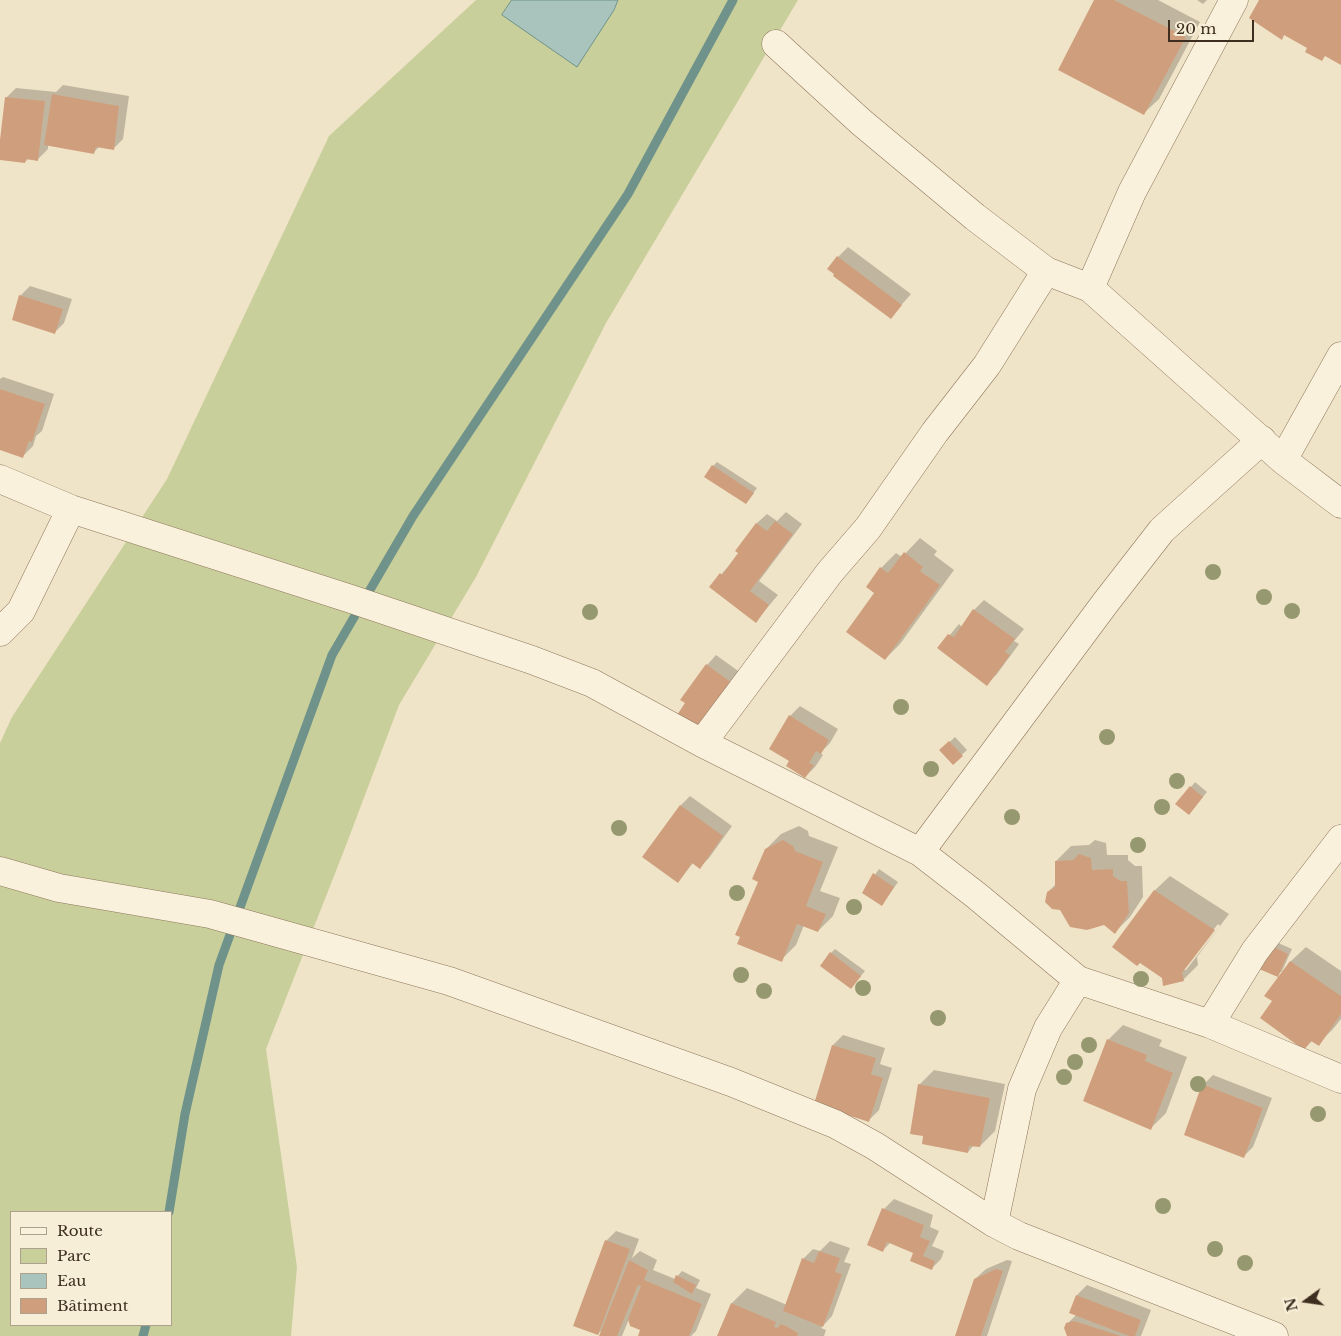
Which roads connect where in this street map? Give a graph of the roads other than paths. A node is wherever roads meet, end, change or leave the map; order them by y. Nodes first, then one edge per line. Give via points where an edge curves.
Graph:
1 (1234, 0) edge
2 (776, 44) dead end
3 (1046, 271) junction
4 (1090, 288) junction
5 (1341, 356) edge
6 (1262, 440) junction
7 (1283, 460) junction
8 (0, 479) edge
9 (1341, 504) edge
10 (71, 509) junction
11 (0, 632) edge
12 (702, 743) junction
13 (1341, 839) edge
14 (920, 852) junction
15 (0, 870) edge
16 (1078, 980) junction
17 (1210, 1024) junction
18 (1341, 1078) edge
19 (994, 1223) junction
20 (1274, 1336) edge

1 - 4 street via 1132,192
2 - 3 street via 860,122
3 - 4 street
3 - 12 street via 987,366 935,432 868,528 830,572
4 - 6 street
5 - 7 street
6 - 7 street
6 - 14 street via 1162,530
7 - 9 street
8 - 10 street
10 - 11 street via 21,611
10 - 12 street via 532,660 592,683
12 - 14 street
13 - 17 street via 1255,951
14 - 16 street
15 - 19 street via 59,888 210,914 449,981 731,1082 843,1128
16 - 17 street
16 - 19 street via 1048,1028 1022,1088
17 - 18 street
19 - 20 street via 1019,1236

